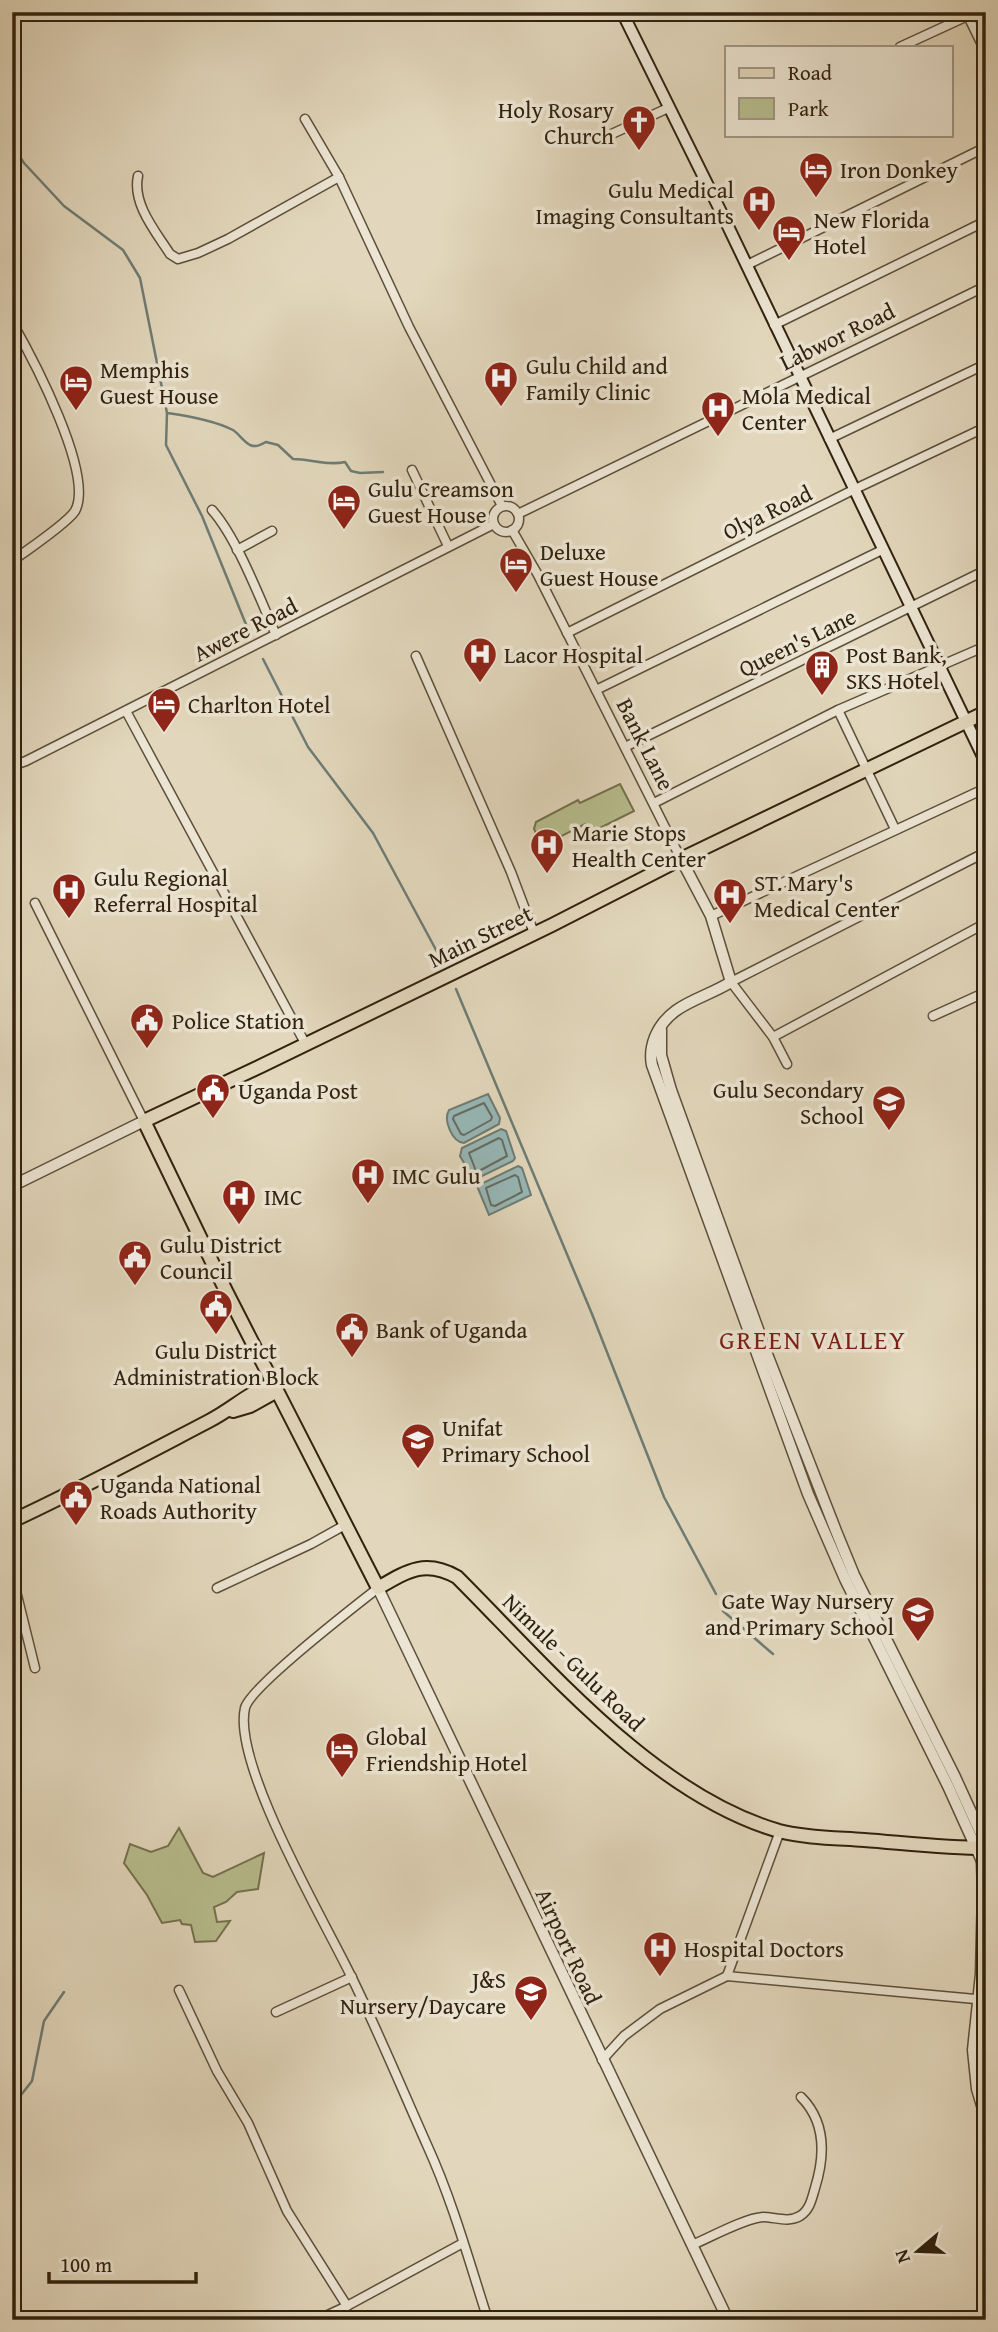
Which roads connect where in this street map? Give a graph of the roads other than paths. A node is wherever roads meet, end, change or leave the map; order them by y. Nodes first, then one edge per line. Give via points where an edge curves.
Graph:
1 (622, 12) edge
2 (972, 13) edge
3 (986, 29) edge
4 (903, 46) edge
5 (986, 53) edge
6 (668, 108) junction
7 (305, 119) dead end
8 (601, 139) dead end
9 (986, 147) edge
10 (138, 176) dead end
11 (339, 177) junction
12 (986, 221) edge
13 (747, 265) junction
14 (986, 286) edge
15 (12, 322) edge
16 (774, 325) junction
17 (986, 363) edge
18 (799, 375) junction
19 (986, 427) edge
20 (829, 439) junction
21 (412, 470) dead end
22 (853, 490) junction
23 (502, 506) junction
24 (212, 510) dead end
25 (517, 514) junction
26 (494, 524) junction
27 (512, 530) junction
28 (272, 531) dead end
29 (448, 546) junction
30 (237, 550) junction
31 (882, 550) junction
32 (12, 561) edge
33 (986, 570) edge
34 (911, 608) junction
35 (568, 633) junction
36 (276, 635) junction
37 (986, 646) edge
38 (416, 656) dead end
39 (940, 666) junction
40 (596, 690) junction
41 (838, 710) junction
42 (126, 711) junction
43 (986, 712) edge
44 (966, 722) junction
45 (625, 747) junction
46 (986, 763) edge
47 (12, 766) edge
48 (866, 770) junction
49 (986, 788) edge
50 (654, 803) junction
51 (895, 829) junction
52 (986, 852) edge
53 (681, 859) junction
54 (35, 903) dead end
55 (710, 916) junction
56 (986, 923) edge
57 (534, 933) junction
58 (731, 982) junction
59 (986, 992) edge
60 (933, 1016) dead end
61 (773, 1037) junction
62 (305, 1043) junction
63 (787, 1064) dead end
64 (144, 1121) junction
65 (12, 1186) edge
66 (265, 1365) junction
67 (276, 1388) junction
68 (252, 1392) junction
69 (250, 1406) junction
70 (288, 1412) junction
71 (226, 1413) junction
72 (12, 1521) edge
73 (345, 1525) junction
74 (12, 1576) edge
75 (217, 1588) dead end
76 (377, 1588) junction
77 (35, 1668) dead end
78 (780, 1831) junction
79 (983, 1851) edge
80 (727, 1976) junction
81 (352, 1978) junction
82 (179, 1990) dead end
83 (982, 2000) edge
84 (276, 2012) dead end
85 (602, 2060) junction
86 (801, 2097) dead end
87 (986, 2119) edge
88 (464, 2243) junction
89 (692, 2245) junction
90 (346, 2306) junction
91 (317, 2320) edge
92 (488, 2320) edge
93 (728, 2320) edge

1 - 6 main road
2 - 3 street
2 - 4 street
2 - 5 street
6 - 8 street
6 - 13 main road
7 - 11 street
9 - 13 street
10 - 11 street via 139,202 170,254 178,259 228,239
11 - 23 street via 409,327
12 - 16 street
13 - 16 main road
14 - 18 street, Labwor Road
15 - 32 street via 68,439 79,494 74,513
16 - 18 main road
17 - 20 street
18 - 20 main road
18 - 25 street, Labwor Road
19 - 22 street, Olya Road
20 - 22 main road
21 - 29 street
22 - 31 main road
22 - 35 street, Olya Road
23 - 25 street
23 - 26 street via 494,514
24 - 30 street
25 - 27 street via 518,523
26 - 27 street via 503,531
26 - 29 street, Awere Road
27 - 35 street, Bank Lane
28 - 30 street
29 - 36 street, Awere Road
30 - 36 street
31 - 34 main road
31 - 40 street
33 - 34 street, Queen's Lane
34 - 39 main road
34 - 45 street, Queen's Lane
35 - 40 street, Bank Lane
36 - 42 street, Awere Road
37 - 39 street
38 - 57 street
39 - 41 street
39 - 44 main road
40 - 45 street, Bank Lane
41 - 48 street
41 - 50 street
42 - 47 street, Awere Road
42 - 62 street
43 - 44 main road, Main Street
44 - 46 main road
44 - 48 main road, Main Street
45 - 50 street, Bank Lane
48 - 51 street
48 - 53 main road, Main Street
49 - 51 street
50 - 53 street, Bank Lane
51 - 55 street
52 - 58 street
53 - 55 street, Bank Lane
53 - 57 main road, Main Street
54 - 64 street
55 - 58 street, Bank Lane
56 - 61 street
57 - 62 main road, Main Street
58 - 61 street
58 - 79 street via 679,1008 662,1023 661,1055 667,1079 789,1427 808,1494 845,1579
59 - 60 street
61 - 63 street
62 - 64 main road, Main Street
64 - 65 street, Main Street
64 - 66 main road
66 - 67 main road
66 - 68 main road
67 - 68 main road
67 - 69 main road
67 - 70 main road
68 - 71 main road
69 - 70 main road
69 - 71 main road
70 - 73 main road
71 - 72 main road
73 - 75 street
73 - 76 main road
74 - 77 street
76 - 78 main road, Nimule - Gulu Road via 419,1568 433,1567 457,1577 639,1753 733,1814
76 - 81 street via 251,1695 243,1718 258,1785
76 - 85 street, Airport Road
78 - 79 main road, Nimule - Gulu Road
78 - 80 street
79 - 83 street
80 - 83 street
80 - 85 street via 660,2008
81 - 84 street
81 - 88 street via 450,2198
82 - 90 street via 217,2071 248,2123 287,2211
83 - 87 street via 973,2050
85 - 89 street, Airport Road
86 - 89 street via 810,2106 823,2144 809,2207 798,2217 784,2220 752,2219
88 - 90 street
88 - 92 street
89 - 93 street, Airport Road
90 - 91 street

